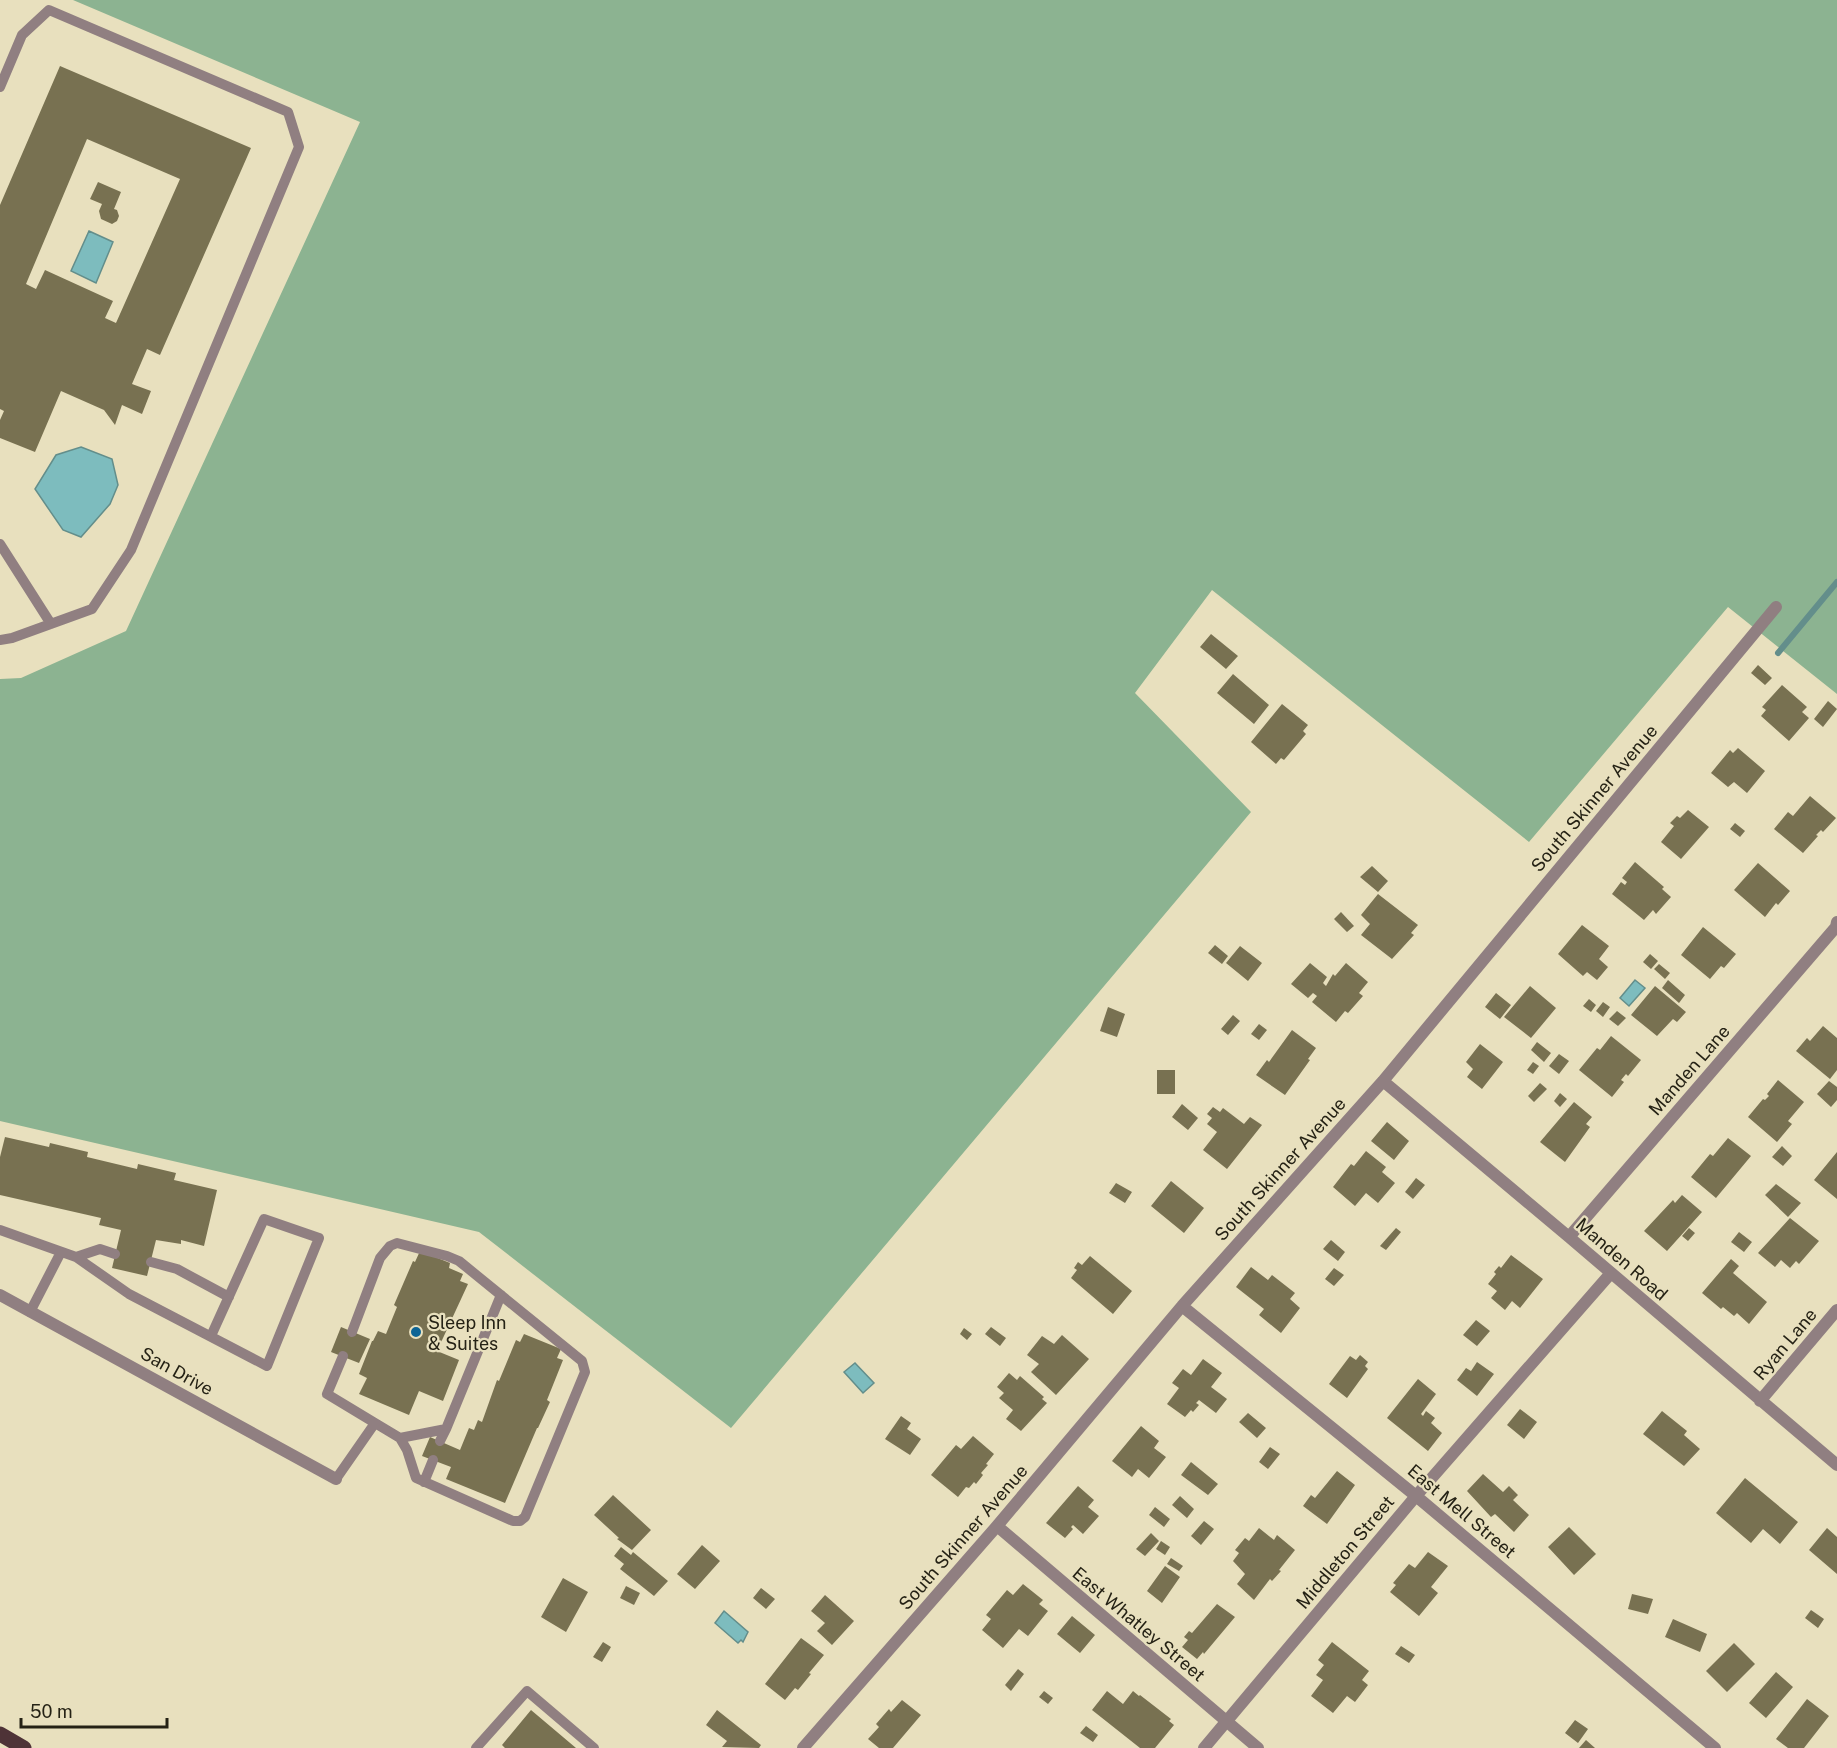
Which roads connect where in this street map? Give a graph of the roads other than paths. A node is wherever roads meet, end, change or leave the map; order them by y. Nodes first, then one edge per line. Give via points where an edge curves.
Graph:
1 (0, 87) edge
2 (0, 544) edge
3 (1776, 607) dead end
4 (51, 624) junction
5 (0, 640) edge
6 (1837, 925) edge
7 (1383, 1081) junction
8 (0, 1230) edge
9 (1569, 1237) junction
10 (61, 1252) junction
11 (116, 1254) dead end
12 (76, 1257) junction
13 (151, 1262) dead end
14 (1611, 1273) junction
15 (501, 1295) junction
16 (0, 1296) edge
17 (229, 1297) junction
18 (1182, 1306) junction
19 (1837, 1310) edge
20 (30, 1312) junction
21 (352, 1332) dead end
22 (211, 1336) junction
23 (343, 1356) dead end
24 (1760, 1401) junction
25 (375, 1423) junction
26 (446, 1429) junction
27 (400, 1438) junction
28 (440, 1441) dead end
29 (432, 1460) dead end
30 (1837, 1465) edge
31 (336, 1479) joint
32 (424, 1482) junction
33 (1416, 1496) junction
34 (997, 1526) junction
35 (1226, 1721) junction
36 (0, 1734) edge
37 (24, 1748) edge
38 (476, 1748) edge
39 (594, 1748) edge
40 (803, 1748) edge
41 (1204, 1748) edge
42 (1258, 1748) edge
43 (1715, 1748) edge

1 - 4 lane via 22,35 49,10 288,112 299,147 131,550 92,609
2 - 4 lane
3 - 7 street, South Skinner Avenue
4 - 5 lane
6 - 9 street, Manden Lane
7 - 9 street, Manden Road
7 - 18 street, South Skinner Avenue
8 - 10 lane
9 - 14 street, Manden Road
10 - 12 lane
10 - 20 lane
11 - 12 lane via 100,1249
12 - 22 lane via 129,1294
13 - 17 lane via 177,1269
14 - 24 street, Manden Road
14 - 33 street, Middleton Street
15 - 21 lane via 447,1256 397,1244 380,1258
15 - 26 lane
15 - 32 lane via 582,1361 585,1372 520,1521
16 - 20 street, San Drive
17 - 22 lane
17 - 22 lane via 264,1219 319,1238 267,1366
18 - 33 street, East Mell Street
18 - 34 street, South Skinner Avenue
19 - 24 street, Ryan Lane
20 - 31 street, San Drive
23 - 25 lane via 327,1394
24 - 30 street, Manden Road
25 - 27 lane
25 - 31 lane
26 - 27 lane
26 - 28 lane
27 - 32 lane via 416,1478
29 - 32 lane
33 - 35 street, Middleton Street
33 - 43 street, East Mell Street
34 - 35 street, East Whatley Street
34 - 40 street, South Skinner Avenue
35 - 41 street, Middleton Street
35 - 42 street, East Whatley Street
36 - 37 main road
38 - 39 lane via 527,1691

